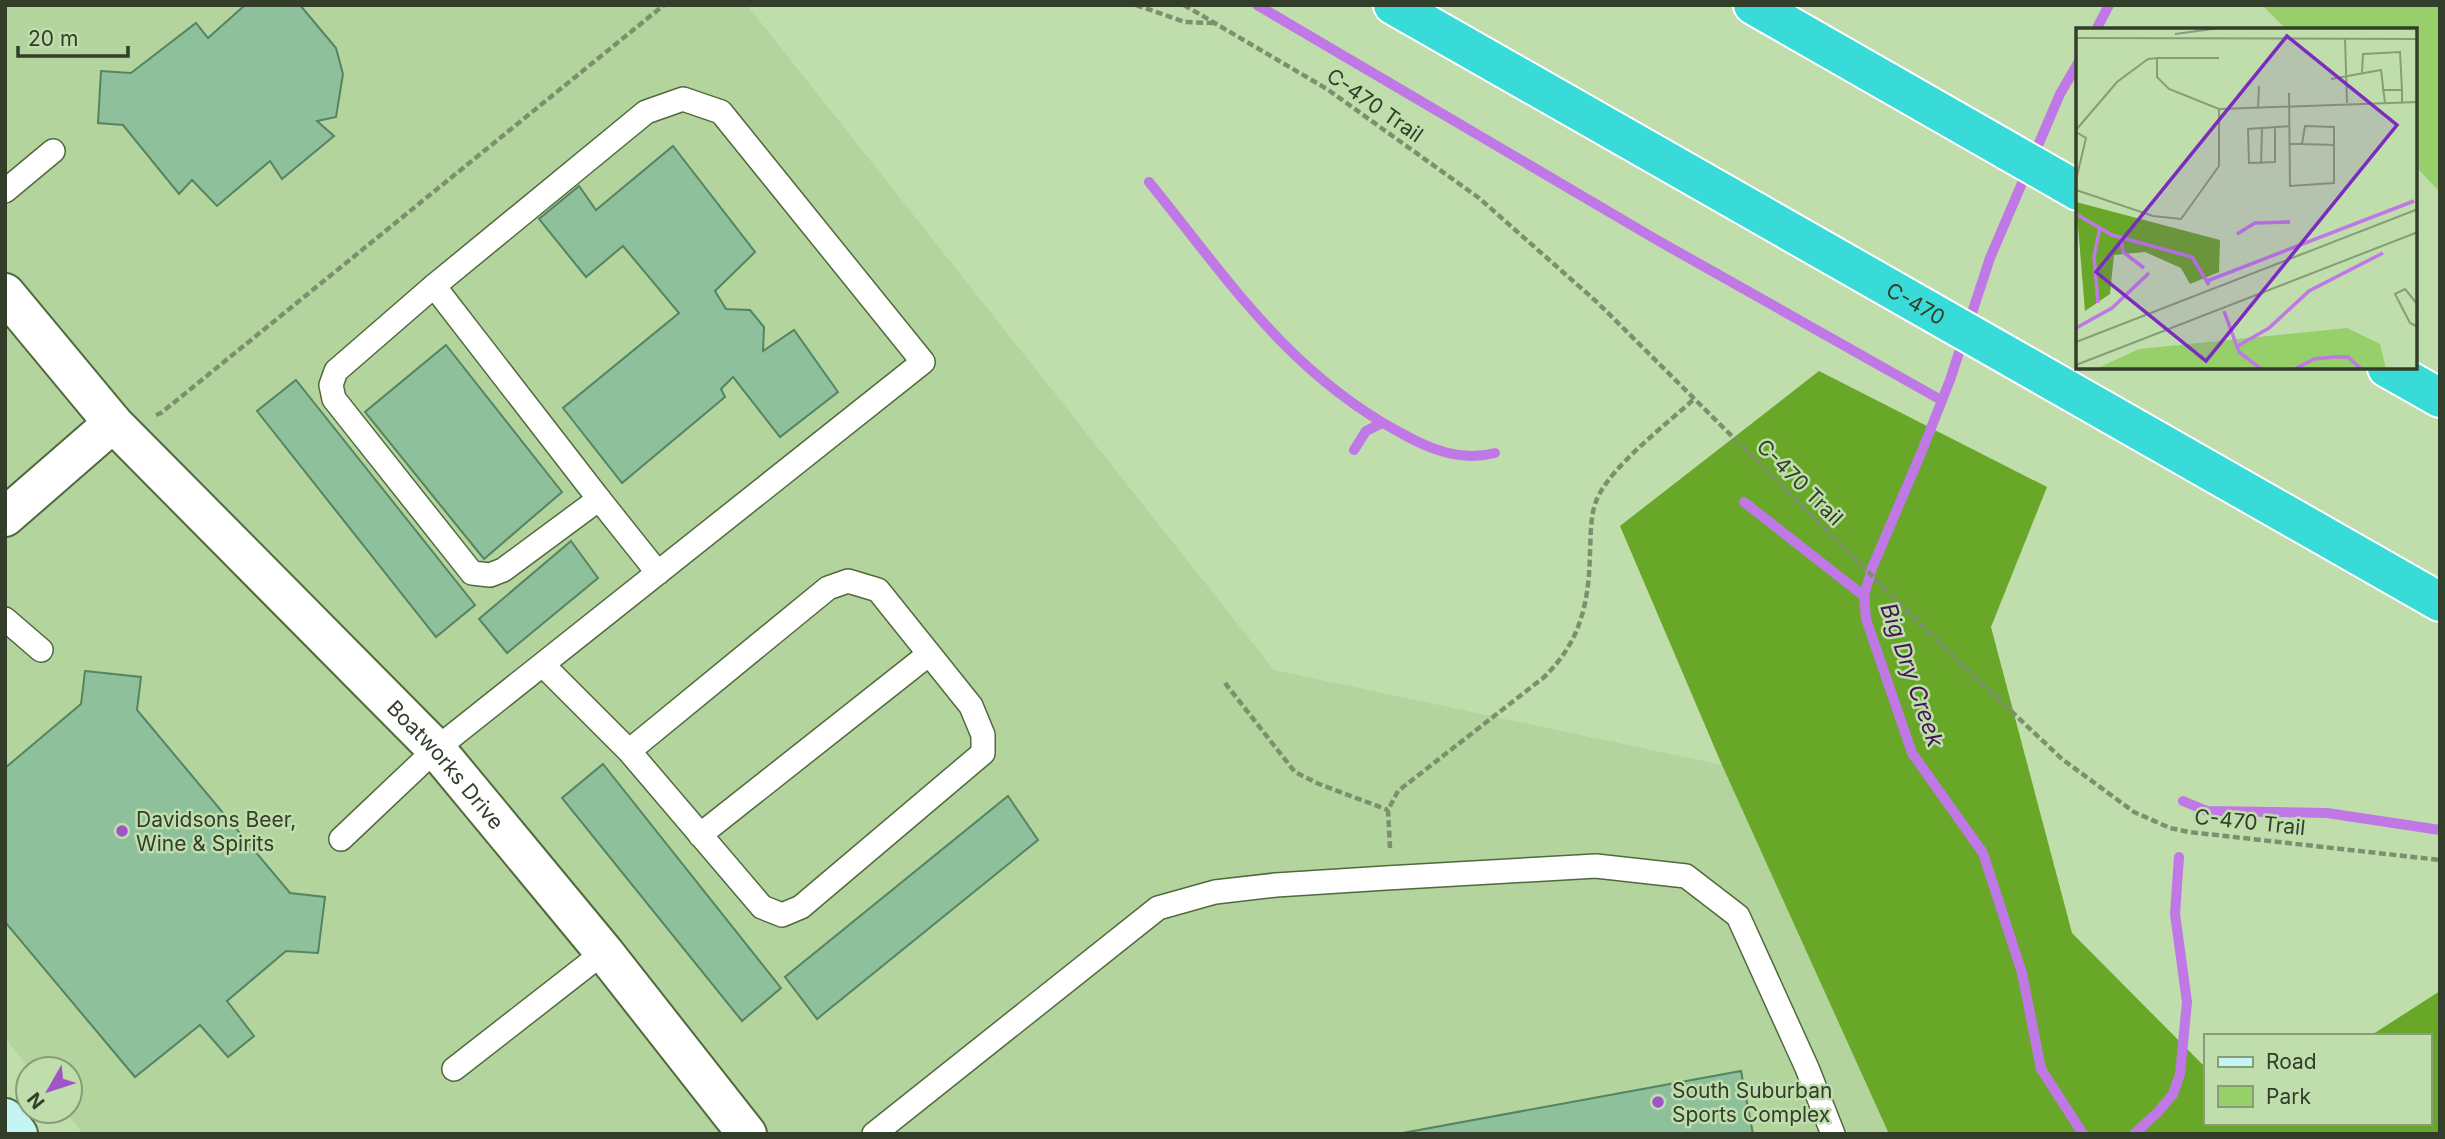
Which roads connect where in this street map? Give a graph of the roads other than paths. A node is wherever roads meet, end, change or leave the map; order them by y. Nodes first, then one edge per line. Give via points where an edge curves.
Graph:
1 (1393, 5) edge
2 (1753, 5) edge
3 (52, 151) dead end
4 (2076, 190) edge
5 (5, 191) edge
6 (434, 286) junction
7 (5, 293) edge
8 (2389, 369) edge
9 (2440, 398) edge
10 (113, 424) junction
11 (599, 499) junction
12 (5, 517) edge
13 (658, 573) junction
14 (2440, 602) edge
15 (5, 620) edge
16 (41, 650) dead end
17 (929, 654) junction
18 (543, 665) junction
19 (436, 749) junction
20 (629, 751) junction
21 (701, 835) junction
22 (341, 839) dead end
23 (604, 952) junction
24 (454, 1069) dead end
25 (5, 1118) edge
26 (18, 1134) edge
27 (747, 1134) edge
28 (874, 1134) edge
29 (1833, 1134) edge

1 - 14 highway, C-470
2 - 4 highway
3 - 5 lane
6 - 11 lane
6 - 11 lane via 336,371 331,385 334,399 472,573 489,575 503,570
6 - 13 lane via 646,113 683,99 721,111 923,362
7 - 10 street, Boatworks Drive
8 - 9 highway
10 - 12 street
10 - 19 street, Boatworks Drive
11 - 13 lane
13 - 18 lane
15 - 16 lane
17 - 20 lane via 878,590 848,581 828,588
17 - 21 lane
17 - 21 lane via 971,706 984,735 983,754 801,907 782,915 762,907
18 - 19 lane
18 - 20 lane
19 - 22 lane
19 - 23 street, Boatworks Drive
20 - 21 lane
23 - 24 lane
23 - 27 street, Boatworks Drive
25 - 26 main road
28 - 29 lane via 1157,908 1215,892 1276,885 1596,866 1686,876 1738,916

